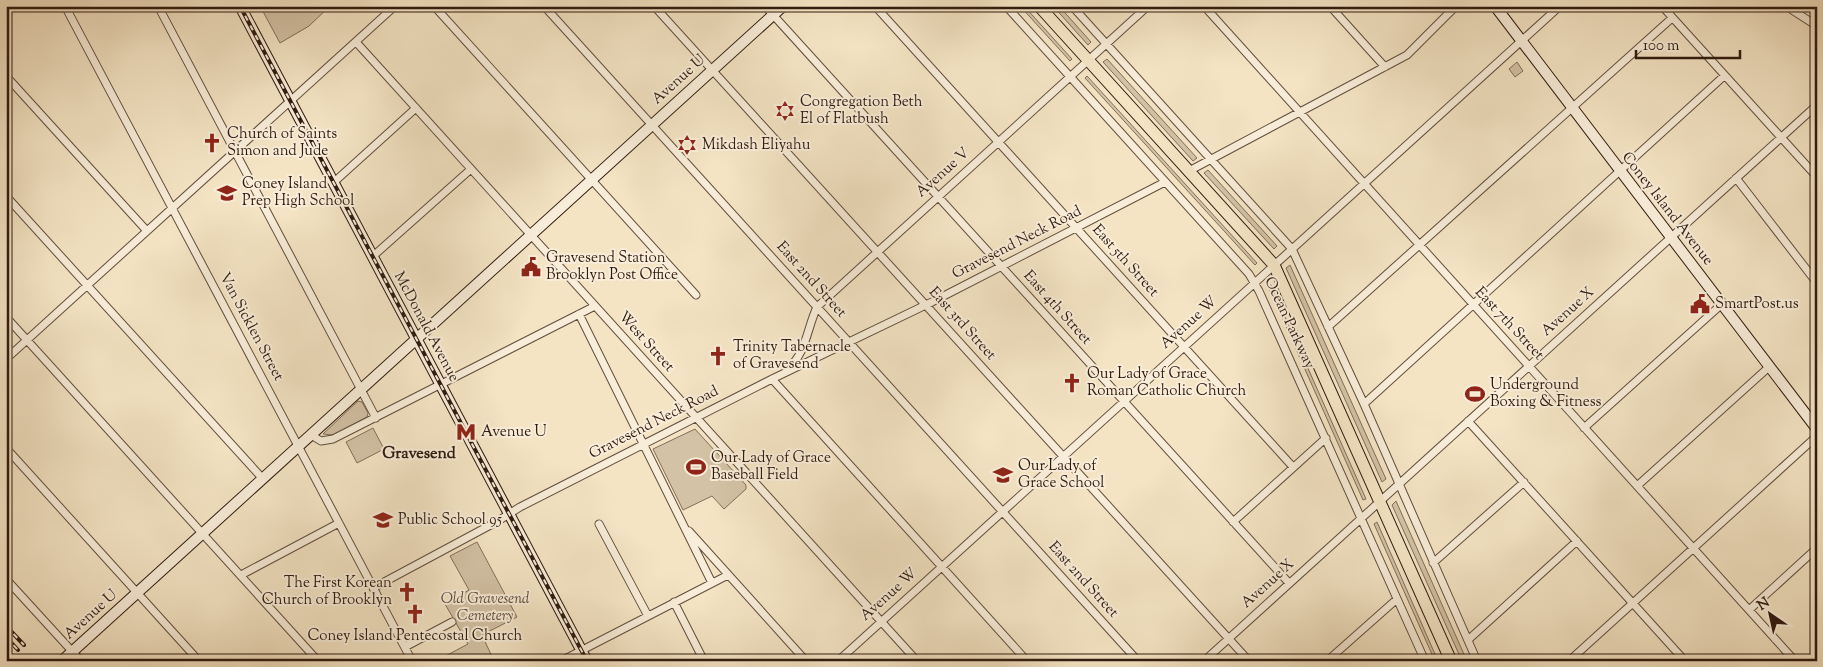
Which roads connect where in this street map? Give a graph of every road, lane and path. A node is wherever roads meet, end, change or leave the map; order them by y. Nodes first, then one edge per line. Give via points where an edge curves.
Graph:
1 (65, 6) edge
2 (158, 6) edge
3 (240, 6) edge
4 (395, 6) edge
5 (434, 6) edge
6 (544, 6) edge
7 (654, 6) edge
8 (765, 6) edge
9 (783, 6) edge
10 (875, 6) edge
11 (1006, 6) edge
12 (1039, 6) edge
13 (1072, 6) edge
14 (1148, 6) edge
15 (1204, 6) edge
16 (1330, 6) edge
17 (1456, 6) edge
18 (1495, 6) edge
19 (1560, 6) edge
20 (1662, 6) edge
21 (1786, 6) edge
22 (773, 15) junction
23 (1672, 18) junction
24 (1817, 26) edge
25 (1521, 41) junction
26 (356, 42) junction
27 (1106, 44) junction
28 (1088, 61) junction
29 (1385, 67) junction
30 (712, 70) junction
31 (1724, 76) junction
32 (1070, 77) junction
33 (8, 81) edge
34 (290, 102) junction
35 (1817, 105) edge
36 (416, 108) junction
37 (1571, 108) junction
38 (1299, 112) junction
39 (652, 125) junction
40 (1781, 137) junction
41 (998, 142) junction
42 (235, 151) junction
43 (1211, 159) junction
44 (471, 169) junction
45 (1189, 171) junction
46 (1619, 171) junction
47 (1817, 177) edge
48 (1736, 178) junction
49 (592, 180) junction
50 (333, 182) junction
51 (1165, 182) junction
52 (1363, 184) junction
53 (6, 196) edge
54 (938, 197) junction
55 (172, 208) junction
56 (1076, 228) junction
57 (147, 231) junction
58 (531, 235) junction
59 (1670, 238) junction
60 (1419, 246) junction
61 (1292, 249) junction
62 (878, 252) junction
63 (372, 257) junction
64 (1274, 265) junction
65 (1001, 266) junction
66 (1255, 283) junction
67 (1817, 284) edge
68 (87, 285) junction
69 (696, 295) dead end
70 (1722, 304) junction
71 (926, 305) junction
72 (1472, 305) junction
73 (595, 306) junction
74 (817, 307) junction
75 (579, 314) junction
76 (6, 317) edge
77 (1328, 327) junction
78 (27, 340) junction
79 (416, 340) junction
80 (849, 342) junction
81 (1184, 347) junction
82 (6, 359) edge
83 (1529, 366) junction
84 (1769, 366) junction
85 (776, 377) junction
86 (440, 386) junction
87 (361, 390) junction
88 (1124, 402) junction
89 (1364, 404) junction
90 (376, 418) junction
91 (696, 418) junction
92 (1468, 421) junction
93 (1584, 428) junction
94 (1817, 429) edge
95 (311, 435) junction
96 (1817, 436) edge
97 (1326, 438) junction
98 (642, 445) junction
99 (298, 446) junction
100 (6, 448) edge
101 (1063, 456) junction
102 (1293, 467) junction
103 (263, 479) junction
104 (1524, 482) junction
105 (1398, 484) junction
106 (1637, 486) junction
107 (1380, 501) junction
108 (1002, 511) junction
109 (510, 514) junction
110 (1361, 518) junction
111 (1233, 522) junction
112 (339, 523) junction
113 (682, 523) junction
114 (599, 524) dead end
115 (202, 534) junction
116 (1577, 541) junction
117 (1693, 548) junction
118 (1817, 548) edge
119 (1433, 563) junction
120 (942, 566) junction
121 (728, 574) junction
122 (241, 575) junction
123 (6, 579) edge
124 (712, 583) junction
125 (1289, 584) junction
126 (373, 588) junction
127 (137, 593) junction
128 (1397, 599) junction
129 (674, 602) junction
130 (1633, 603) junction
131 (1749, 610) junction
132 (648, 616) junction
133 (881, 621) junction
134 (452, 622) dead end
135 (1228, 638) junction
136 (1468, 640) junction
137 (405, 647) junction
138 (581, 650) junction
139 (72, 651) junction
140 (1817, 654) edge
141 (1575, 659) edge
142 (62, 661) edge
143 (81, 661) edge
144 (199, 661) edge
145 (318, 661) edge
146 (412, 661) edge
147 (561, 661) edge
148 (587, 661) edge
149 (704, 661) edge
150 (806, 661) edge
151 (838, 661) edge
152 (917, 661) edge
153 (1027, 661) edge
154 (1138, 661) edge
155 (1204, 661) edge
156 (1249, 661) edge
157 (1327, 661) edge
158 (1425, 661) edge
159 (1451, 661) edge
160 (1477, 661) edge
161 (1686, 661) edge
162 (1795, 661) edge
163 (1809, 661) edge

1 - 55 street, Van Sicklen Street
2 - 42 street
3 - 34 main road, McDonald Avenue
4 - 26 street
5 - 49 street
6 - 39 street, East 2nd Street
7 - 30 street, East 3rd Street
8 - 22 street, East 4th Street
9 - 22 main road, Avenue U
10 - 41 street, East 5th Street
11 - 32 street, Ocean Parkway
12 - 28 main road, Ocean Parkway
13 - 27 street
14 - 27 street, Avenue V
15 - 38 street, East 7th Street
16 - 29 street
17 - 29 street via 1407,56
18 - 25 main road, Coney Island Avenue
19 - 25 street, Avenue W
20 - 23 street
21 - 24 street
22 - 30 main road, Avenue U
22 - 54 street, East 4th Street
23 - 31 street
23 - 37 street
25 - 37 main road, Coney Island Avenue
25 - 52 street, Avenue W
26 - 34 street
26 - 36 street, West Street
27 - 28 street, Avenue V
27 - 43 street
28 - 32 street, Avenue V
28 - 45 main road, Ocean Parkway
29 - 38 street
30 - 39 main road, Avenue U
30 - 62 street, East 3rd Street
31 - 40 street
31 - 46 street
32 - 41 street, Avenue V
32 - 51 street, Ocean Parkway
33 - 57 street
34 - 42 street
34 - 50 main road, McDonald Avenue
35 - 40 street, Avenue X
36 - 44 street, West Street
36 - 50 street
37 - 46 main road, Coney Island Avenue
37 - 60 street
38 - 43 street
38 - 52 street, East 7th Street
39 - 49 main road, Avenue U
39 - 74 street, East 2nd Street
40 - 47 street
40 - 48 street, Avenue X
41 - 54 street, Avenue V
41 - 56 street, East 5th Street
42 - 55 street
42 - 87 street
43 - 45 street
43 - 61 street
44 - 58 street, West Street
44 - 63 street
45 - 64 main road, Ocean Parkway
46 - 59 main road, Coney Island Avenue
46 - 72 street
48 - 59 street, Avenue X
48 - 67 street
49 - 58 main road, Avenue U
49 - 69 street
50 - 63 main road, McDonald Avenue
51 - 56 street, Gravesend Neck Road
51 - 66 street, Ocean Parkway
52 - 60 street, East 7th Street
52 - 61 street, Avenue W
53 - 68 street
54 - 62 street, Avenue V
54 - 65 street, East 4th Street
55 - 57 street
55 - 99 street, Van Sicklen Street
56 - 65 street, Gravesend Neck Road
56 - 81 street, East 5th Street
57 - 68 street
58 - 73 street, West Street
58 - 79 main road, Avenue U
59 - 70 main road, Coney Island Avenue
59 - 83 street, Avenue X
60 - 72 street, East 7th Street
60 - 77 street
61 - 64 street, Avenue W
61 - 77 street
62 - 71 street, East 3rd Street
62 - 74 street, Avenue V
63 - 79 main road, McDonald Avenue
64 - 66 street, Avenue W
64 - 107 main road, Ocean Parkway
65 - 71 street, Gravesend Neck Road
65 - 88 street, East 4th Street
66 - 81 street, Avenue W
66 - 97 street, Ocean Parkway
68 - 78 street
68 - 103 street
70 - 84 main road, Coney Island Avenue
70 - 93 street
71 - 80 street, Gravesend Neck Road
71 - 101 street, East 3rd Street
72 - 83 street, East 7th Street
72 - 89 street
73 - 75 street
73 - 91 street, West Street
74 - 80 street, East 2nd Street
74 - 85 street, Avenue V via 799,358
75 - 86 street
75 - 98 street
76 - 78 street
77 - 89 street
78 - 82 street
78 - 115 street
79 - 86 main road, McDonald Avenue
79 - 87 main road, Avenue U
80 - 85 street, Gravesend Neck Road
80 - 108 street, East 2nd Street
81 - 88 street, Avenue W
81 - 102 street, East 5th Street
83 - 92 street, Avenue X
83 - 93 street, East 7th Street
84 - 94 main road, Coney Island Avenue
84 - 106 street
85 - 91 street, Gravesend Neck Road
85 - 120 street
86 - 90 street
86 - 109 main road, McDonald Avenue
87 - 90 street
87 - 95 main road, Avenue U
88 - 101 street, Avenue W
88 - 111 street, East 4th Street
89 - 105 street
90 - 95 street via 333,439 321,441
91 - 98 street, Gravesend Neck Road
91 - 133 street, West Street
92 - 104 street
92 - 105 street, Avenue X
93 - 106 street, East 7th Street
95 - 99 main road, Avenue U
96 - 117 street
97 - 102 street
97 - 110 street, Ocean Parkway
98 - 109 street, Gravesend Neck Road
98 - 113 street
99 - 103 main road, Avenue U
99 - 112 street, Van Sicklen Street
100 - 127 street
101 - 108 street, Avenue W
101 - 135 street, East 3rd Street
102 - 111 street
103 - 115 main road, Avenue U
104 - 116 street
104 - 119 street
105 - 107 street, Avenue X
105 - 119 street
106 - 117 street, East 7th Street
107 - 110 street, Avenue X
107 - 159 main road, Ocean Parkway
108 - 120 street, Avenue W
108 - 154 street, East 2nd Street
109 - 126 street, Gravesend Neck Road
109 - 138 main road, McDonald Avenue
110 - 125 street, Avenue X
110 - 128 street, Ocean Parkway
111 - 125 street, East 4th Street
112 - 122 street
112 - 126 street, Van Sicklen Street
113 - 121 street
113 - 124 street
114 - 132 street
115 - 122 street
115 - 127 main road, Avenue U
116 - 130 street
116 - 136 street
117 - 130 street
117 - 131 street, East 7th Street
118 - 131 street
119 - 136 street
120 - 133 street, Avenue W
120 - 153 street
121 - 124 street
121 - 150 street
122 - 145 street
123 - 139 street
124 - 129 street
125 - 135 street, Avenue X
126 - 137 street, Van Sicklen Street
127 - 139 main road, Avenue U
127 - 144 street
128 - 157 street
128 - 158 street, Ocean Parkway
129 - 132 street
129 - 149 street
130 - 141 street
130 - 161 street
131 - 162 street, East 7th Street
132 - 138 street
133 - 151 street, Avenue W
133 - 152 street, West Street
134 - 137 street
135 - 155 street, Avenue X
135 - 156 street, East 3rd Street
136 - 160 street
137 - 146 street, Van Sicklen Street
138 - 147 street
138 - 148 main road, McDonald Avenue
139 - 142 main road, Avenue U
139 - 143 street
140 - 163 street

